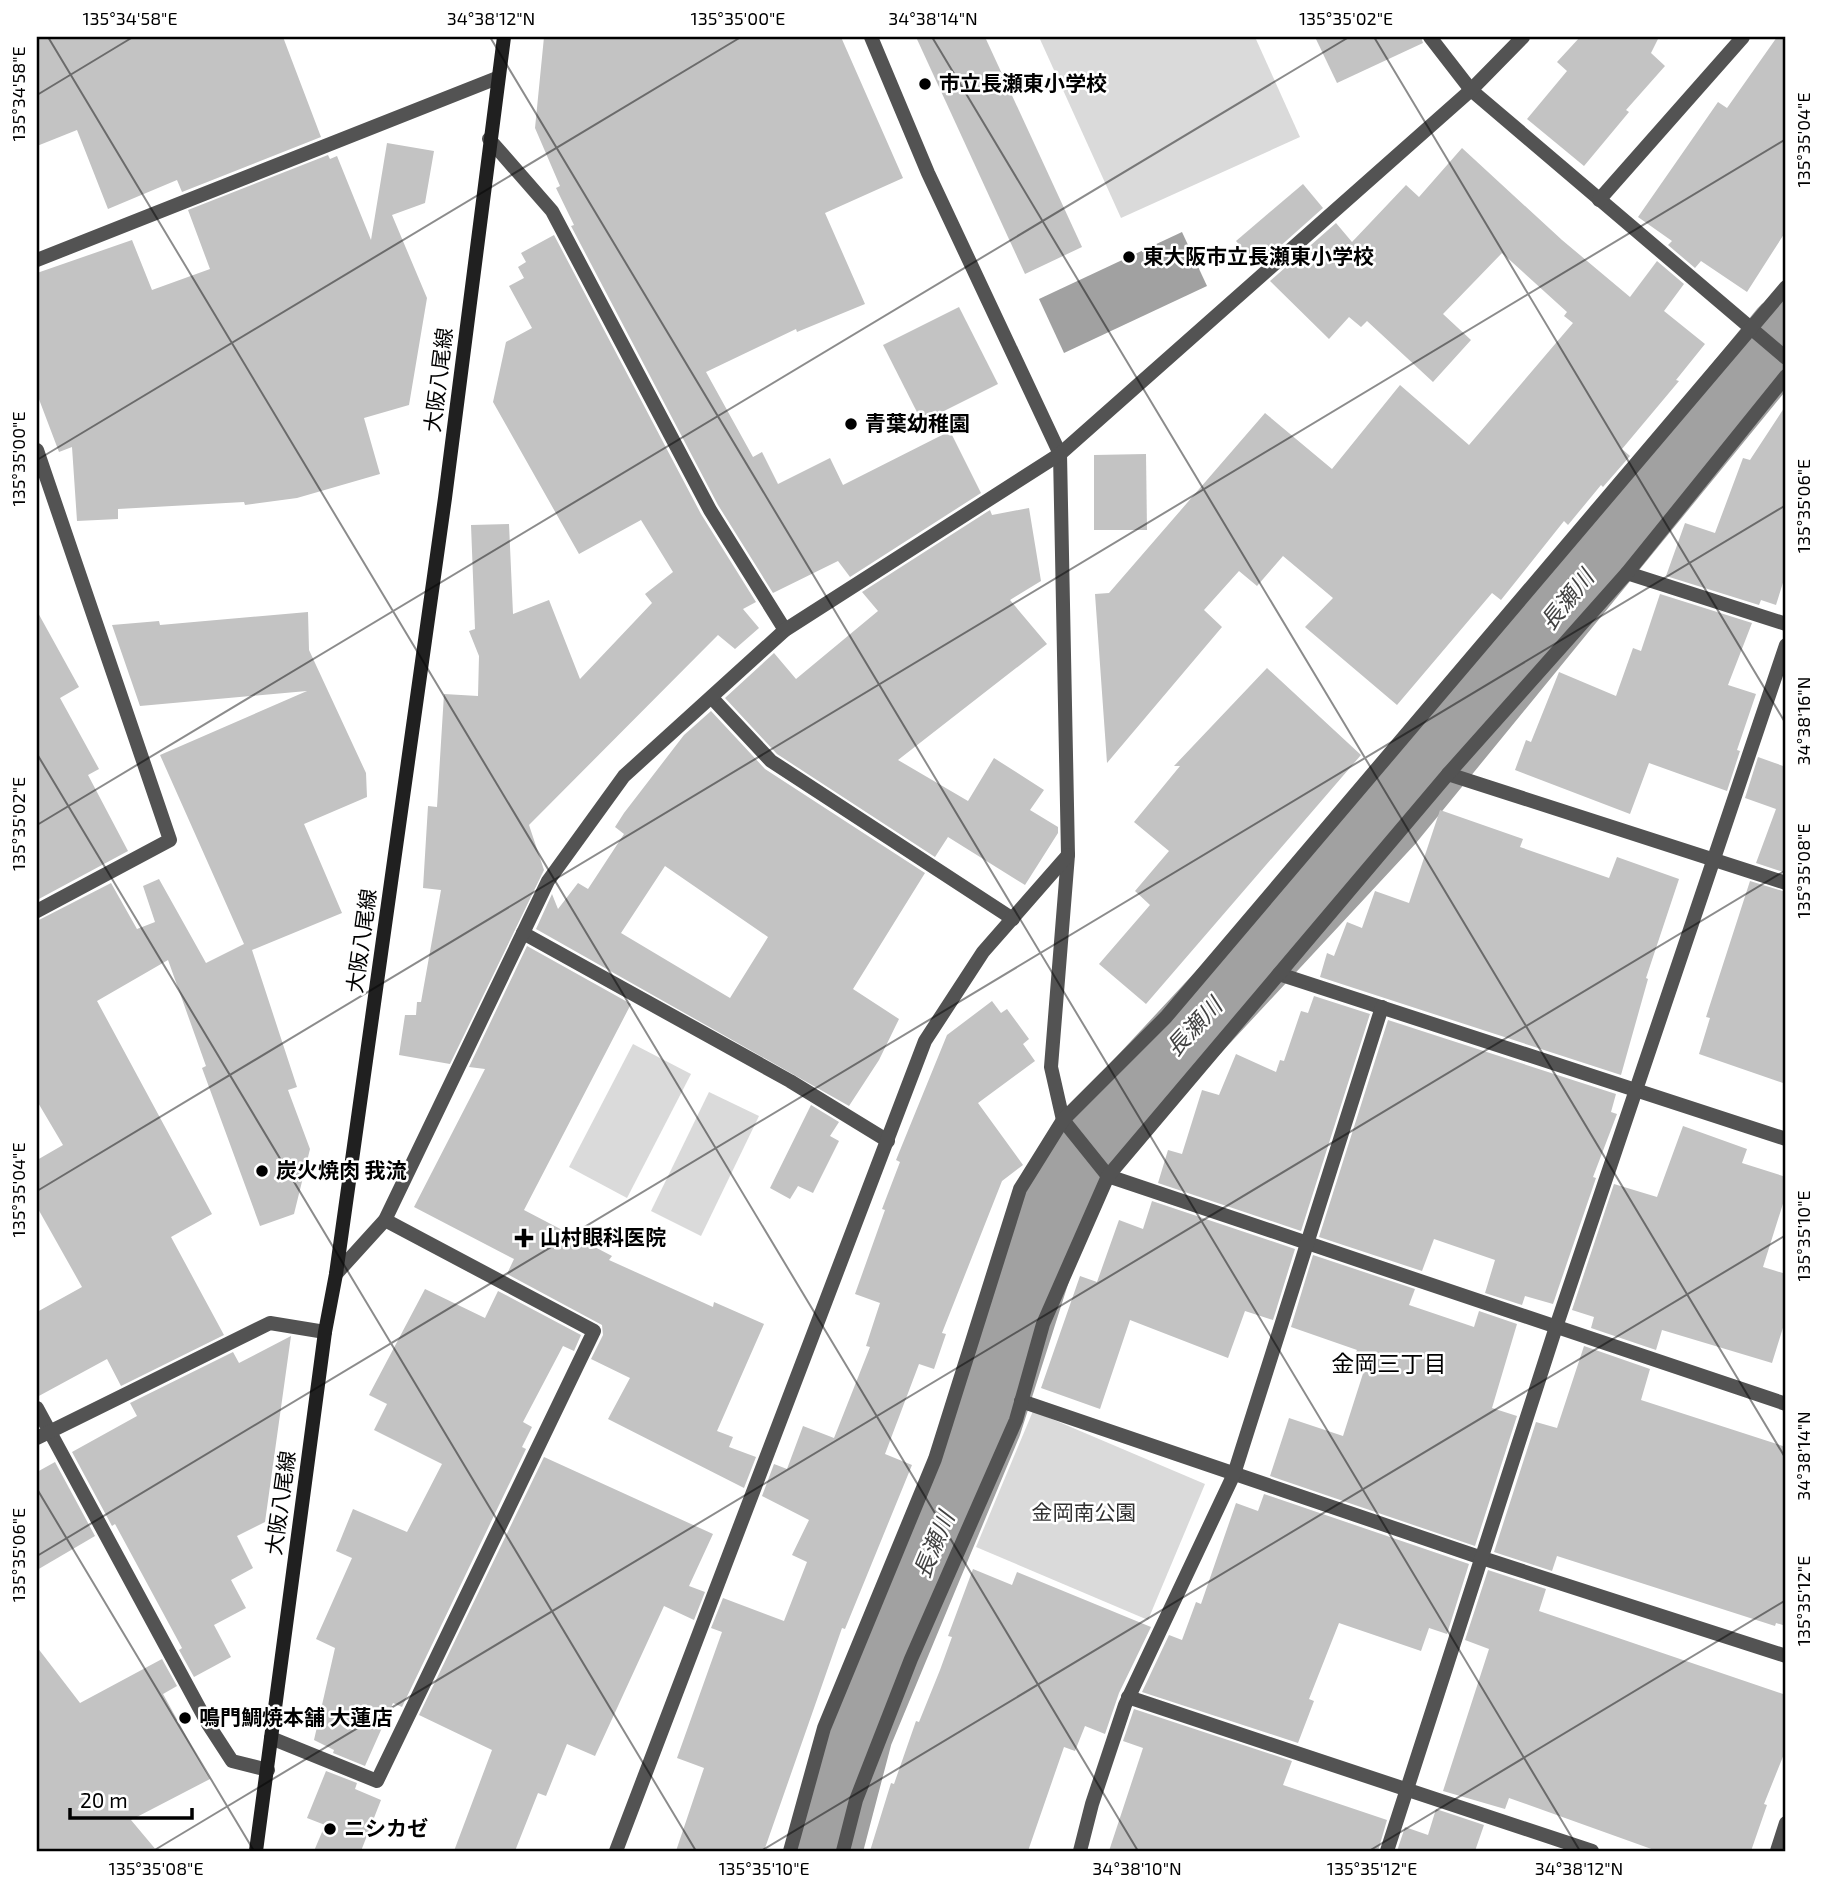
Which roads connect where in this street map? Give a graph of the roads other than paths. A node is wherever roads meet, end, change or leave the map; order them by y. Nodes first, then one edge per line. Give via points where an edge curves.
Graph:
1 (504, 37) edge
2 (871, 37) edge
3 (1430, 37) edge
4 (1523, 37) edge
5 (1743, 37) edge
6 (497, 78) junction
7 (1471, 90) junction
8 (489, 139) junction
9 (1599, 200) junction
10 (37, 260) edge
11 (1786, 287) edge
12 (1753, 333) junction
13 (1786, 358) edge
14 (1786, 376) edge
15 (37, 450) edge
16 (1060, 454) junction
17 (1627, 573) junction
18 (1786, 624) edge
19 (785, 630) junction
20 (1786, 645) edge
21 (712, 698) junction
22 (1448, 774) junction
23 (1068, 855) junction
24 (1716, 860) junction
25 (1786, 883) edge
26 (37, 911) edge
27 (1013, 919) junction
28 (523, 933) junction
29 (1279, 974) junction
30 (1381, 1007) junction
31 (1637, 1090) junction
32 (1063, 1120) junction
33 (1786, 1139) edge
34 (888, 1141) junction
35 (1108, 1176) junction
36 (385, 1220) junction
37 (1306, 1242) junction
38 (337, 1275) junction
39 (1556, 1327) junction
40 (326, 1332) junction
41 (1021, 1401) junction
42 (1786, 1404) edge
43 (37, 1408) edge
44 (43, 1434) edge
45 (1234, 1474) junction
46 (1482, 1558) junction
47 (1786, 1656) edge
48 (1128, 1698) junction
49 (271, 1738) junction
50 (268, 1770) junction
51 (1408, 1788) junction
52 (1786, 1823) edge
53 (256, 1851) edge
54 (616, 1851) edge
55 (790, 1851) edge
56 (844, 1851) edge
57 (1080, 1851) edge
58 (1387, 1851) edge
59 (1592, 1851) edge
60 (1777, 1851) edge

1 - 6 main road, 大阪八尾線
2 - 16 street via 928,173
3 - 7 street
4 - 7 street
5 - 9 street
6 - 8 main road, 大阪八尾線
6 - 10 street
7 - 9 street
7 - 16 street
8 - 19 street via 552,211 710,510
8 - 38 main road, 大阪八尾線 via 445,498
9 - 12 street
11 - 12 street
12 - 13 street
12 - 32 street via 1166,1017
14 - 17 street
15 - 26 street via 170,841
16 - 19 street
16 - 23 street
17 - 18 street
17 - 22 street
19 - 21 street
20 - 24 street
21 - 27 street via 771,761
21 - 28 street via 624,776 548,881
22 - 24 street
22 - 29 street
23 - 27 street
23 - 32 street via 1051,1067
24 - 25 street
24 - 31 street
27 - 34 street via 983,953 926,1041
28 - 34 street via 790,1081
28 - 36 street
29 - 30 street
29 - 35 street
30 - 31 street
30 - 37 street
31 - 33 street
31 - 39 street
32 - 35 street
32 - 55 street via 1020,1189 935,1459 824,1728
34 - 54 street
35 - 37 street
35 - 41 street via 1043,1324
36 - 38 street
36 - 49 street via 594,1331 377,1781
37 - 39 street
37 - 45 street
38 - 40 main road, 大阪八尾線
39 - 42 street
39 - 46 street
40 - 44 street via 270,1323
40 - 49 main road, 大阪八尾線
41 - 45 street
41 - 56 street via 861,1787
43 - 44 street
44 - 50 street via 232,1761
45 - 46 street
45 - 48 street
46 - 47 street
46 - 51 street
48 - 51 street
48 - 57 street
49 - 50 main road, 大阪八尾線
50 - 53 main road, 大阪八尾線
51 - 58 street
51 - 59 street
52 - 60 street

